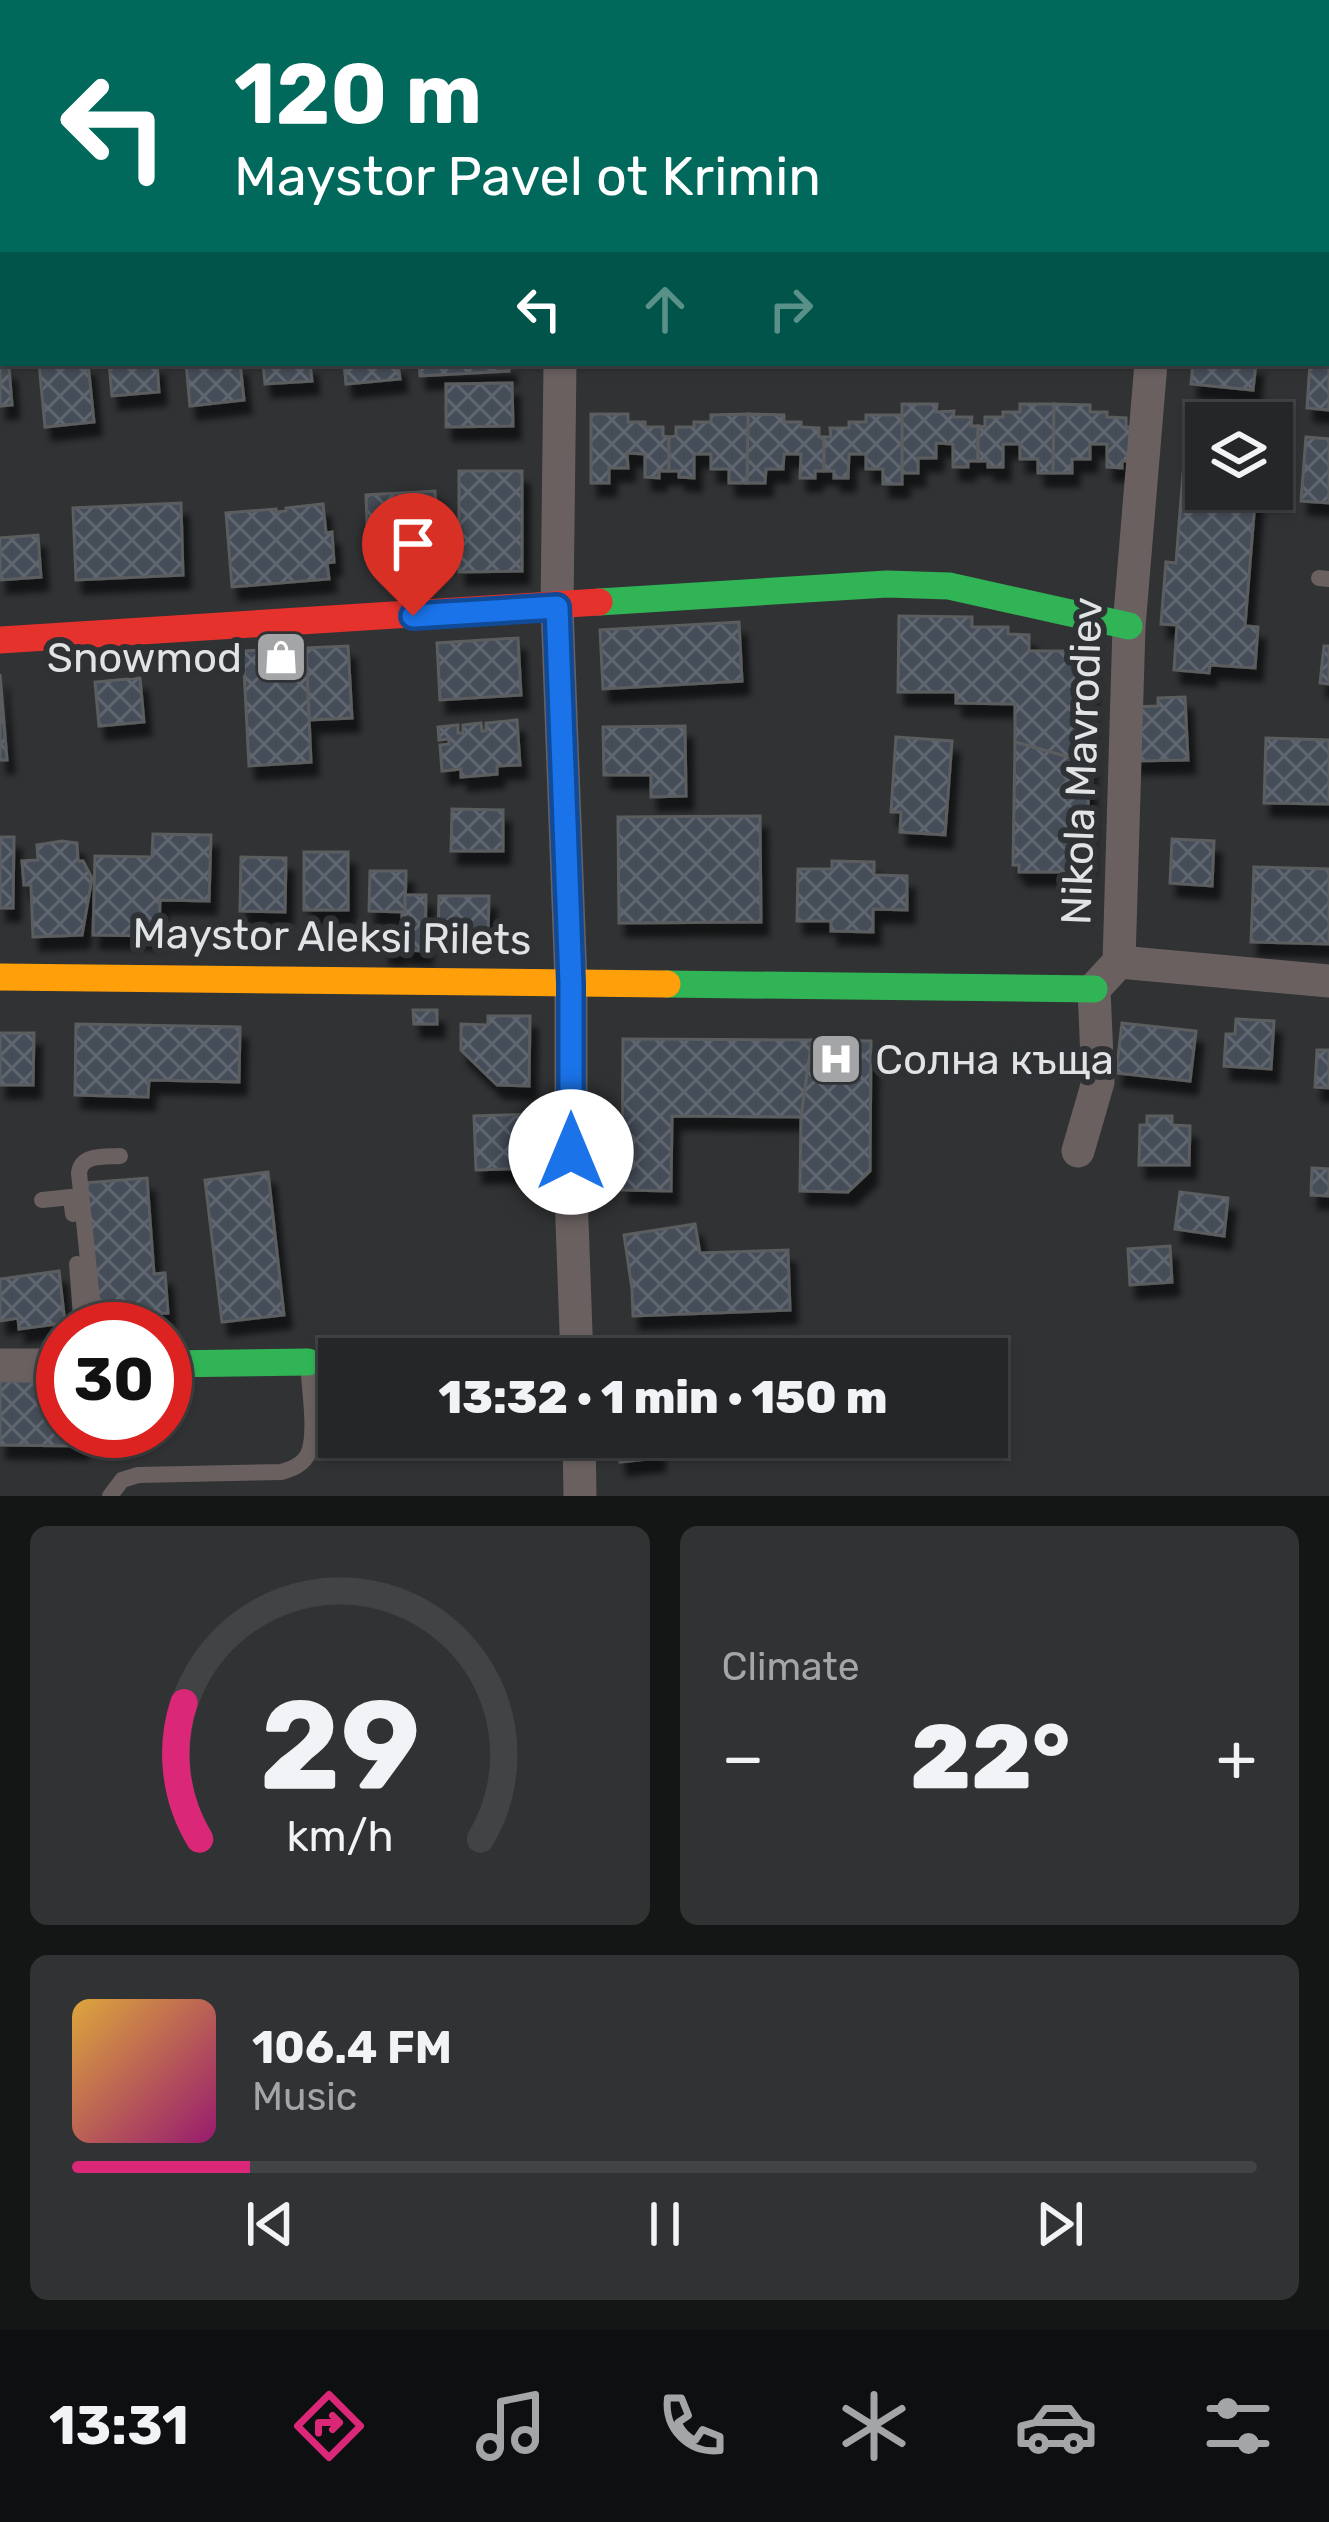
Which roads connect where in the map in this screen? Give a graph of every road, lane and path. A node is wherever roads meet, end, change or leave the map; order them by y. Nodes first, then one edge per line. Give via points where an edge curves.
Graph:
1 (560, 366) edge
2 (1151, 366) edge
3 (557, 607) junction
4 (1129, 626) junction
5 (0, 640) edge
6 (1119, 962) junction
7 (0, 977) edge
8 (1329, 980) edge
9 (571, 983) junction
10 (1094, 989) junction
11 (1078, 1150) dead end
12 (120, 1156) dead end
13 (42, 1200) dead end
14 (80, 1302) edge
15 (92, 1302) edge
16 (576, 1338) edge
17 (308, 1362) joint
18 (192, 1364) edge
19 (0, 1365) edge
20 (36, 1365) edge
21 (579, 1458) edge
22 (110, 1496) edge
23 (580, 1496) edge

1 - 3 street
2 - 4 street, Nikola Mavrodiev
3 - 4 street via 949,586
3 - 5 street
3 - 9 street
4 - 6 street, Nikola Mavrodiev
6 - 8 street
6 - 10 street, Nikola Mavrodiev
7 - 9 street, Maystor Aleksi Rilets
9 - 10 street, Maystor Aleksi Rilets
9 - 16 street
10 - 11 street via 1098,1082
12 - 15 lane via 80,1165
13 - 14 lane via 71,1197
17 - 18 street
17 - 22 lane via 311,1439 297,1467 138,1475
19 - 20 street
21 - 23 street

